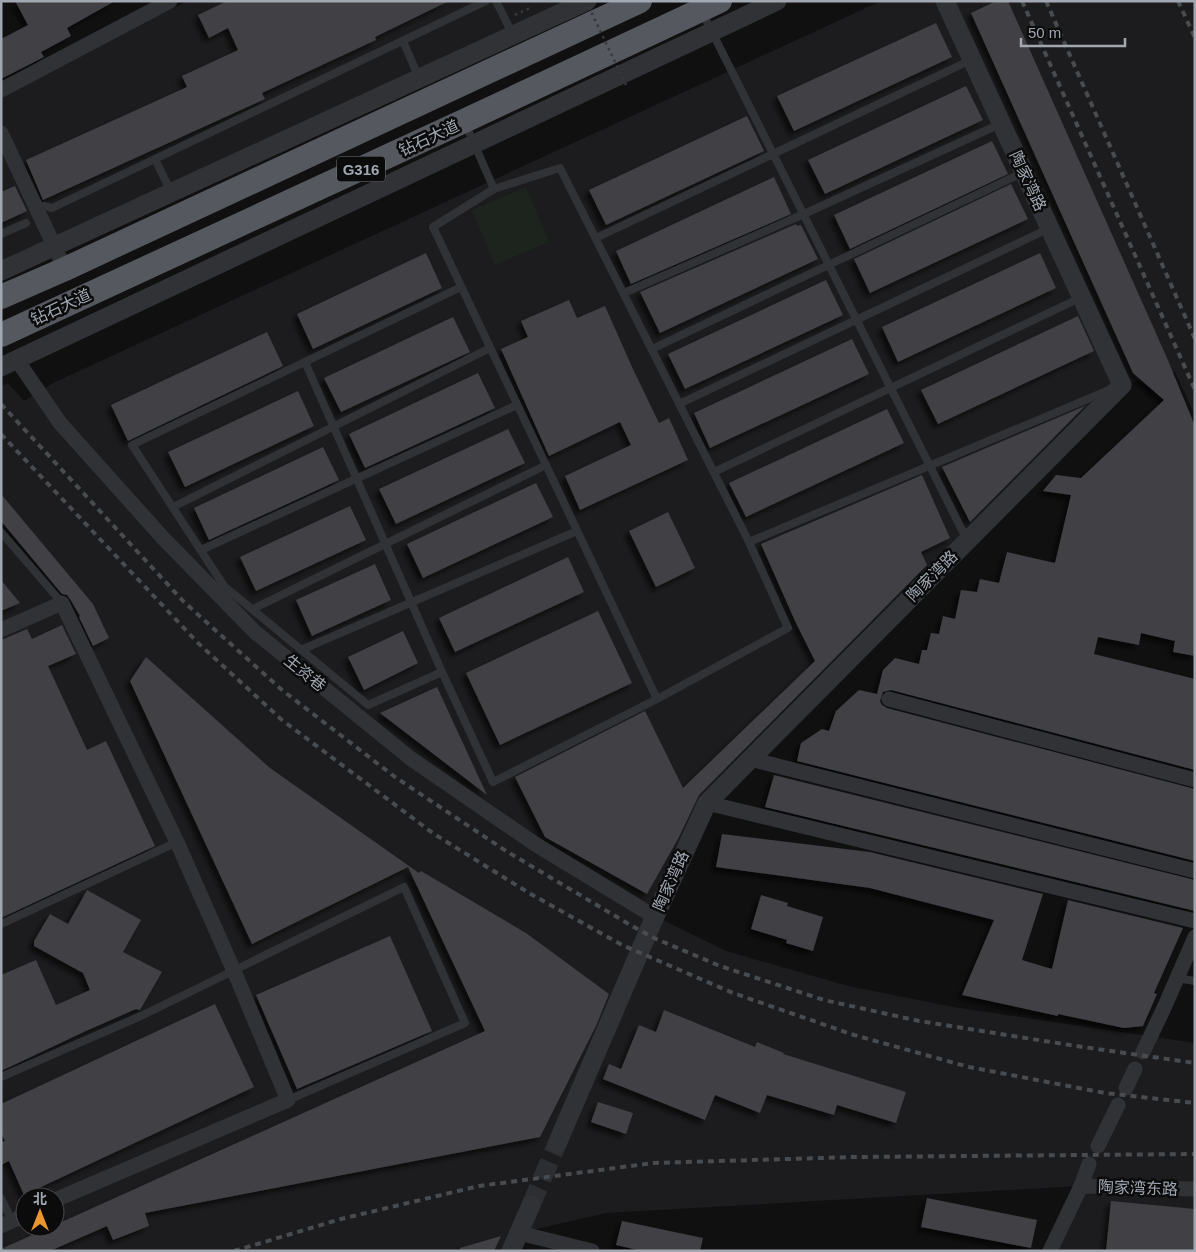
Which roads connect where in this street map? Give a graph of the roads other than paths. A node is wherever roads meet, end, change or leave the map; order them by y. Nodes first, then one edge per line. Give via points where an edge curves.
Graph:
1 (170, 1) edge
2 (486, 1) edge
3 (496, 1) edge
4 (587, 1) edge
5 (640, 1) edge
6 (777, 1) edge
7 (945, 1) edge
8 (710, 6) edge
9 (712, 32) junction
10 (513, 35) junction
11 (402, 41) junction
12 (972, 59) junction
13 (419, 78) junction
14 (446, 79) junction
15 (1, 90) edge
16 (464, 121) junction
17 (1001, 124) junction
18 (1, 133) edge
19 (474, 144) junction
20 (773, 154) junction
21 (155, 159) junction
22 (1024, 172) junction
23 (494, 189) junction
24 (171, 192) junction
25 (44, 206) dead end
26 (804, 214) junction
27 (26, 223) dead end
28 (1050, 228) junction
29 (1, 234) edge
30 (596, 238) junction
31 (54, 246) junction
32 (830, 265) junction
33 (65, 269) junction
34 (1, 272) edge
35 (461, 287) junction
36 (624, 293) junction
37 (1, 297) edge
38 (1082, 298) junction
39 (857, 319) junction
40 (1, 335) edge
41 (490, 348) junction
42 (652, 349) junction
43 (305, 362) junction
44 (9, 364) edge
45 (1122, 385) junction
46 (890, 388) junction
47 (679, 404) junction
48 (518, 406) junction
49 (334, 427) junction
50 (546, 466) junction
51 (929, 466) junction
52 (714, 472) junction
53 (356, 479) junction
54 (173, 507) junction
55 (577, 531) junction
56 (1, 532) edge
57 (967, 541) junction
58 (749, 542) junction
59 (386, 544) junction
60 (201, 550) junction
61 (411, 602) junction
62 (62, 603) junction
63 (253, 610) junction
64 (1, 630) edge
65 (301, 650) junction
66 (442, 672) junction
67 (657, 699) junction
68 (888, 699) dead end
69 (750, 759) junction
70 (1195, 780) edge
71 (706, 803) junction
72 (177, 842) junction
73 (1195, 871) edge
74 (655, 917) junction
75 (1195, 921) edge
76 (1, 924) edge
77 (1195, 937) edge
78 (234, 971) junction
79 (1177, 978) junction
80 (1195, 981) edge
81 (1143, 1052) dead end
82 (1135, 1069) dead end
83 (1, 1077) edge
84 (1126, 1088) dead end
85 (288, 1100) junction
86 (1118, 1105) dead end
87 (557, 1144) tunnel mouth
88 (1098, 1146) dead end
89 (1089, 1164) dead end
90 (1081, 1186) junction
91 (1195, 1190) edge
92 (65, 1196) edge
93 (1, 1198) edge
94 (531, 1205) tunnel mouth
95 (13, 1221) edge
96 (519, 1233) junction
97 (511, 1251) edge
98 (592, 1251) edge
99 (1050, 1251) edge

1 - 15 street
2 - 11 lane
3 - 10 lane
4 - 10 street
5 - 14 highway, 钻石大道 / G316
6 - 9 street
7 - 12 street, 陶家湾路
8 - 9 lane
8 - 16 highway, 钻石大道 / G316
9 - 19 street
9 - 20 lane
10 - 14 street
11 - 13 lane
11 - 21 lane
12 - 17 street, 陶家湾路
12 - 20 lane
13 - 14 street
13 - 24 street
14 - 33 highway, 钻石大道 / G316
16 - 19 lane
16 - 40 highway, 钻石大道 / G316
17 - 22 street, 陶家湾路
17 - 26 lane
18 - 31 street
19 - 23 lane
19 - 44 street
20 - 26 lane
20 - 30 lane
21 - 24 lane
21 - 25 lane via 52,208
22 - 28 street, 陶家湾路
22 - 32 lane
23 - 30 lane via 560,168
23 - 35 lane via 433,227
24 - 31 street
26 - 32 lane
26 - 36 lane
27 - 29 lane
28 - 38 street, 陶家湾路
28 - 39 lane
30 - 36 lane
31 - 33 street
31 - 34 street
32 - 39 lane
32 - 42 lane
33 - 37 highway, 钻石大道 / G316
35 - 41 lane
35 - 43 lane
36 - 42 lane
38 - 45 street, 陶家湾路
38 - 46 lane
39 - 46 lane
39 - 47 lane
41 - 48 lane
41 - 49 lane
42 - 47 lane
43 - 49 lane
43 - 54 lane via 132,445
44 - 74 street, 生资巷 via 163,538 255,632 410,758 535,844
45 - 51 lane
45 - 57 street, 陶家湾路
46 - 51 lane
46 - 52 lane
47 - 52 lane
48 - 50 lane
48 - 53 lane
49 - 53 lane
49 - 54 lane
50 - 55 lane
50 - 59 lane
51 - 57 lane
51 - 58 lane
52 - 58 lane
53 - 59 lane
53 - 60 lane
54 - 60 lane
55 - 61 lane
55 - 67 lane
56 - 62 lane
57 - 69 street, 陶家湾路
58 - 67 lane via 788,628
59 - 61 lane
59 - 63 lane
60 - 63 lane via 224,586
61 - 65 lane
61 - 66 lane
62 - 64 street
62 - 72 street
63 - 65 lane
65 - 66 lane via 368,705
66 - 67 lane via 493,782
68 - 70 street
69 - 71 street, 陶家湾路
69 - 73 street
71 - 74 street, 陶家湾路
71 - 75 street
72 - 76 lane
72 - 78 street
74 - 87 street, 陶家湾路
77 - 79 street
78 - 83 lane
78 - 85 street
78 - 85 lane via 404,887 465,1023
79 - 80 lane
79 - 81 street
82 - 84 street
85 - 92 street
86 - 88 street
89 - 90 street, 陶家湾东路
90 - 91 street, 陶家湾东路
90 - 99 street, 陶家湾东路
93 - 95 lane
94 - 96 street
96 - 97 street
96 - 98 street

